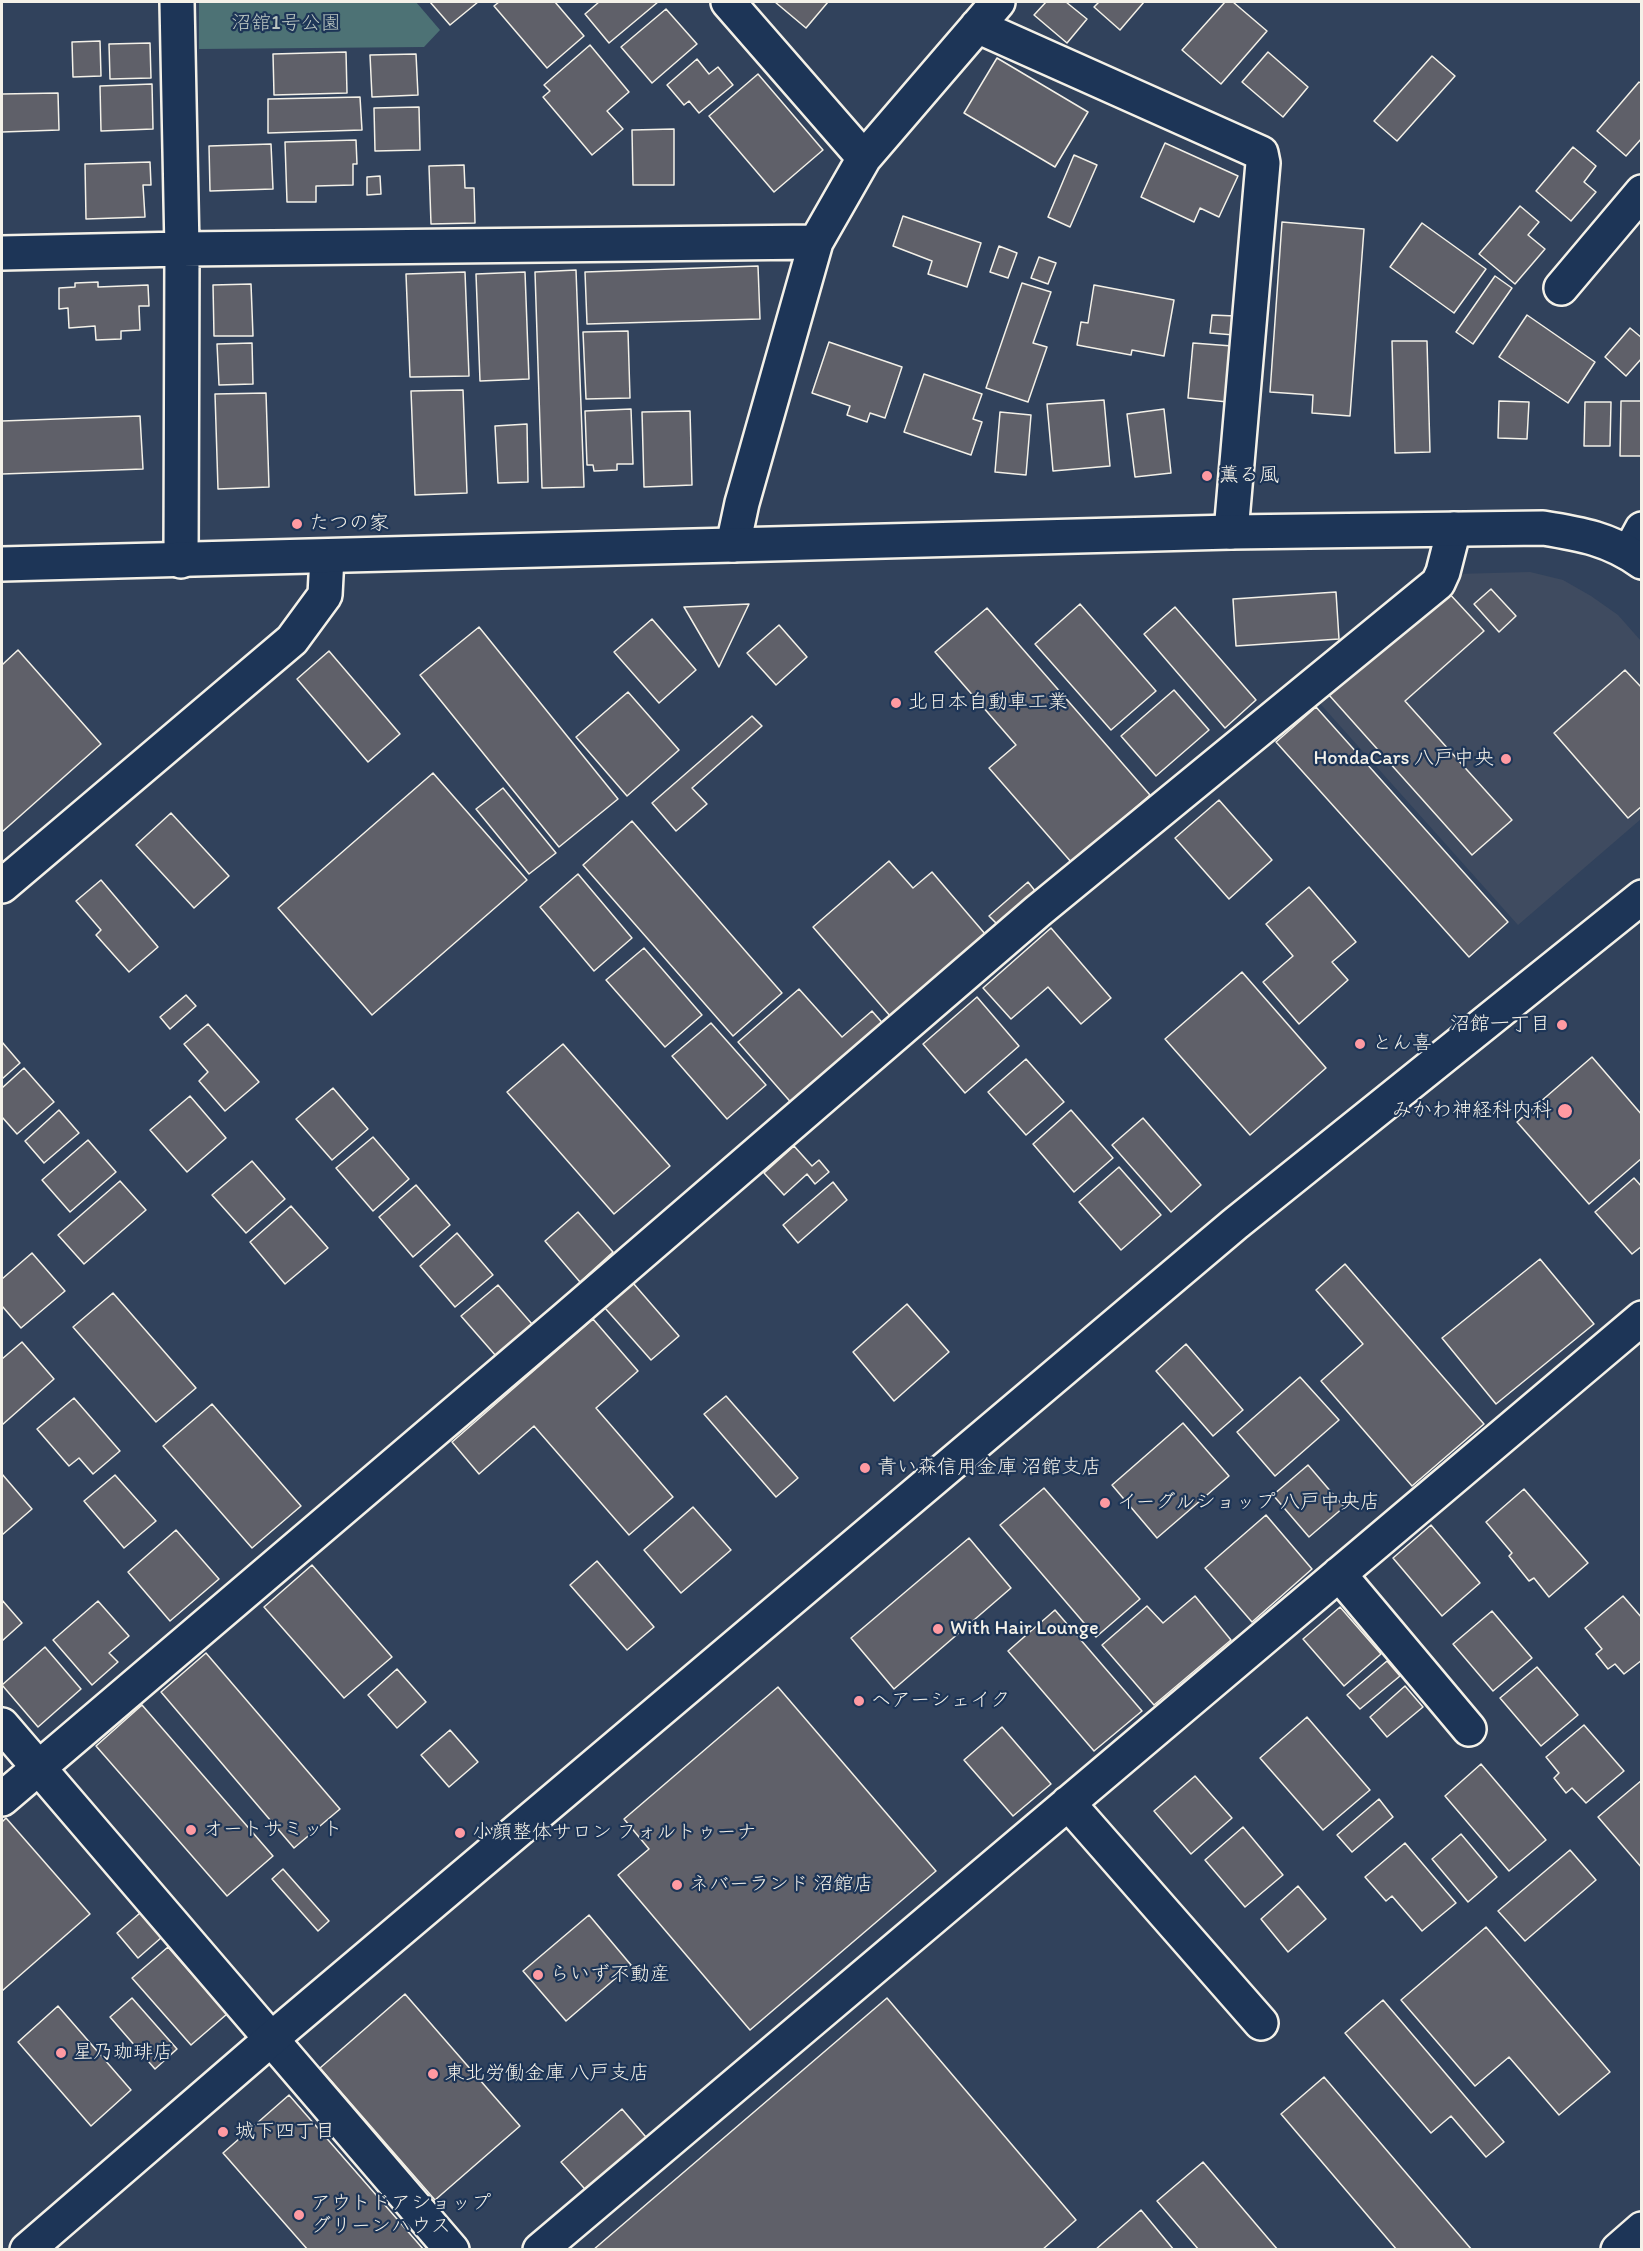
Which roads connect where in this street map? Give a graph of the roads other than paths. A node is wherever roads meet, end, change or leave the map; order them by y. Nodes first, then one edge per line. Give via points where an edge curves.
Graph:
1 (177, 2) edge
2 (728, 2) edge
3 (987, 14) edge
4 (864, 158) junction
5 (1641, 192) edge
6 (816, 242) junction
7 (182, 249) junction
8 (2, 253) edge
9 (1561, 288) dead end
10 (1454, 530) junction
11 (1231, 532) junction
12 (733, 545) junction
13 (1637, 548) edge
14 (327, 557) junction
15 (181, 561) junction
16 (2, 564) edge
17 (2, 885) edge
18 (1641, 897) edge
19 (1641, 1318) edge
20 (1338, 1574) junction
21 (2, 1725) edge
22 (1469, 1730) dead end
23 (38, 1768) junction
24 (2, 1799) edge
25 (1068, 1803) junction
26 (1261, 2023) dead end
27 (270, 2040) junction
28 (1641, 2229) edge
29 (27, 2250) edge
30 (452, 2250) edge
31 (540, 2250) edge
32 (1618, 2250) edge

1 - 7 street
2 - 4 street
3 - 4 street
3 - 11 street via 1261,153
4 - 6 street
5 - 9 street
6 - 7 street
6 - 12 street
7 - 8 street
7 - 15 street
10 - 11 street
10 - 13 street via 1543,528
10 - 23 street via 1438,583 1038,911
11 - 12 street
12 - 14 street
14 - 15 street
14 - 17 street via 325,595 292,640
15 - 16 street
18 - 27 street via 1235,1224
19 - 20 street
20 - 22 street
20 - 25 street
21 - 23 street
23 - 24 street
23 - 27 street
25 - 26 street
25 - 31 street
27 - 29 street
27 - 30 street
28 - 32 street

